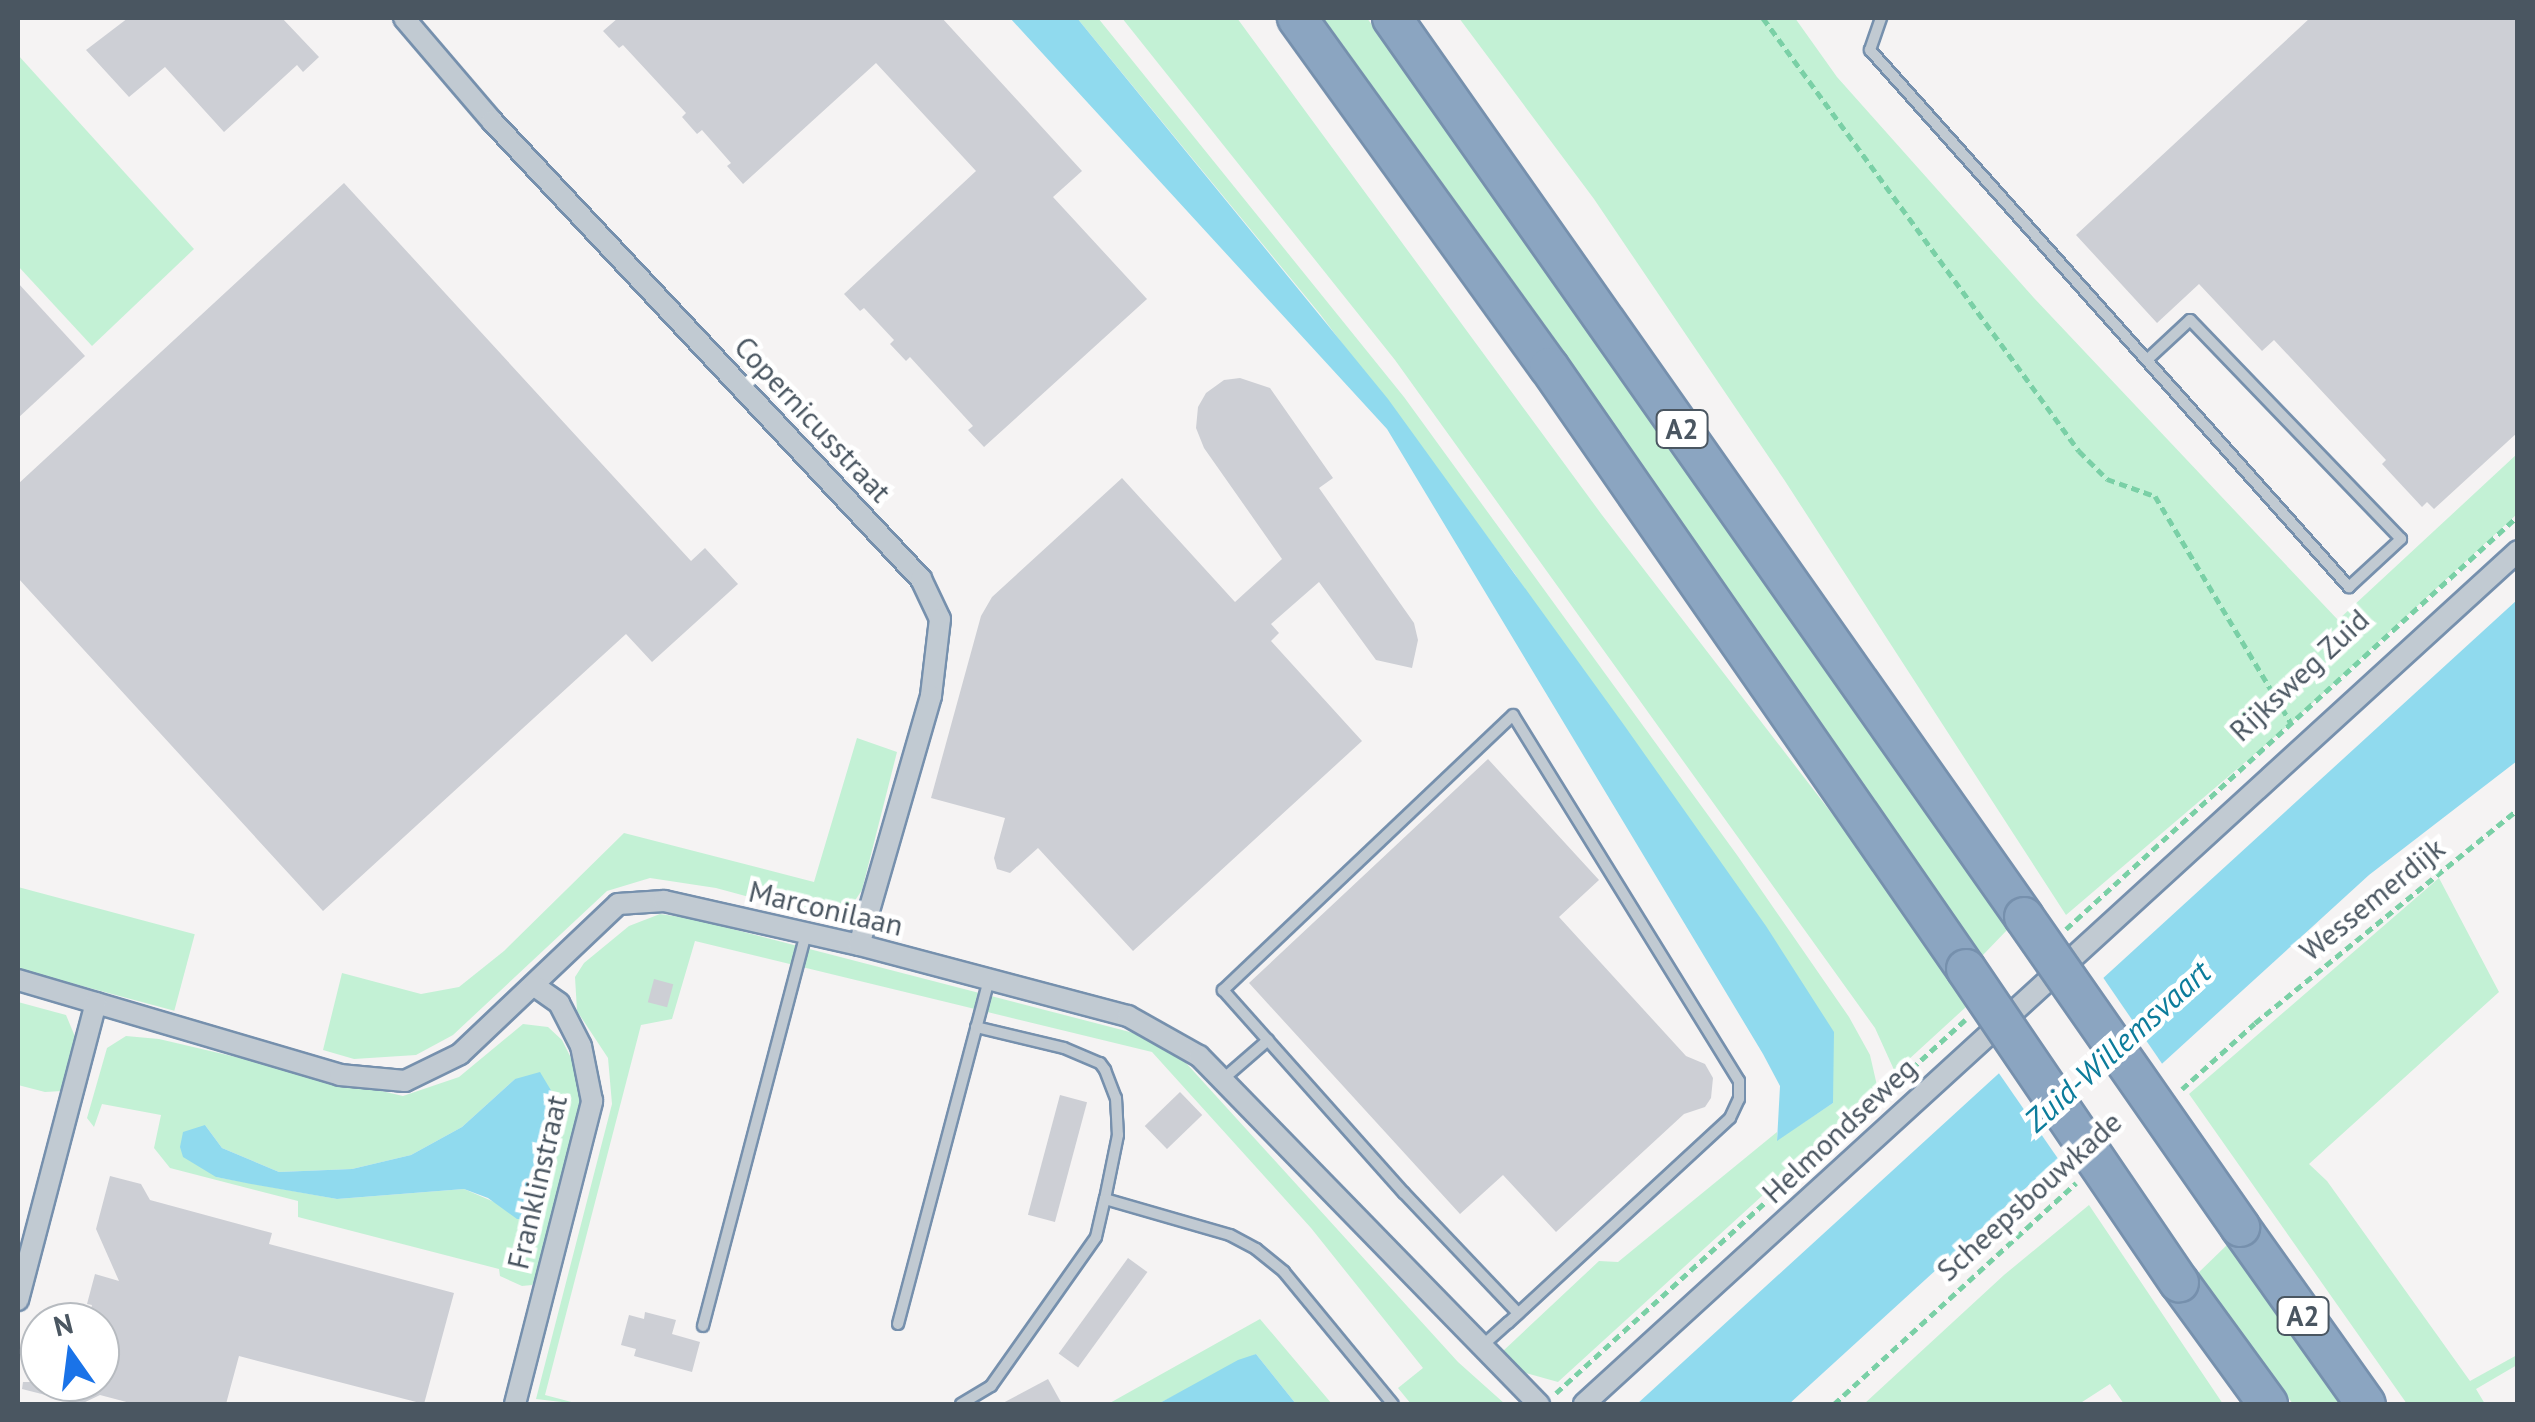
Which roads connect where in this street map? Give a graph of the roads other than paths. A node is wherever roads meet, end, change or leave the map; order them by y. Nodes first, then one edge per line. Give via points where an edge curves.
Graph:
1 (404, 18) edge
2 (1296, 18) edge
3 (1881, 18) edge
4 (1402, 28) edge
5 (2147, 360) junction
6 (2518, 551) edge
7 (2134, 900) joint
8 (806, 934) junction
9 (860, 946) junction
10 (18, 980) edge
11 (989, 980) junction
12 (535, 986) junction
13 (96, 1002) junction
14 (976, 1027) junction
15 (1268, 1040) junction
16 (1222, 1080) junction
17 (1106, 1199) junction
18 (18, 1300) edge
19 (1518, 1313) junction
20 (898, 1324) dead end
21 (704, 1326) dead end
22 (1480, 1348) junction
23 (515, 1404) edge
24 (961, 1404) edge
25 (1393, 1404) edge
26 (1541, 1404) edge
27 (1584, 1404) edge
28 (2268, 1404) edge
29 (2366, 1404) edge

1 - 9 street, Copernicusstraat via 492,121 922,579 940,619 931,696
2 - 28 highway, A2, bridge via 1560,383
3 - 5 lane via 1870,50
4 - 29 highway, A2, bridge
5 - 5 lane via 2349,587 2401,539 2190,320
6 - 7 street, Rijksweg Zuid
7 - 27 street, Helmondseweg
8 - 9 street, Marconilaan
8 - 12 street, Marconilaan via 664,901 618,904
8 - 21 lane
9 - 11 street, Marconilaan
10 - 13 street, Marconilaan
11 - 14 lane
11 - 16 street, Marconilaan via 1128,1016 1200,1056
12 - 13 street, Marconilaan via 460,1054 405,1081 340,1075
12 - 23 street, Franklinstraat via 558,1003 580,1046 592,1101
13 - 18 street
14 - 17 lane via 1100,1063 1118,1111
14 - 20 lane
15 - 16 lane
15 - 19 lane
15 - 19 lane via 1223,990 1513,716 1738,1082 1739,1099 1730,1118
16 - 22 street, Marconilaan
17 - 24 lane via 1096,1237 991,1386
17 - 25 lane via 1230,1235 1256,1249 1284,1272
19 - 22 lane
22 - 26 street, Marconilaan

